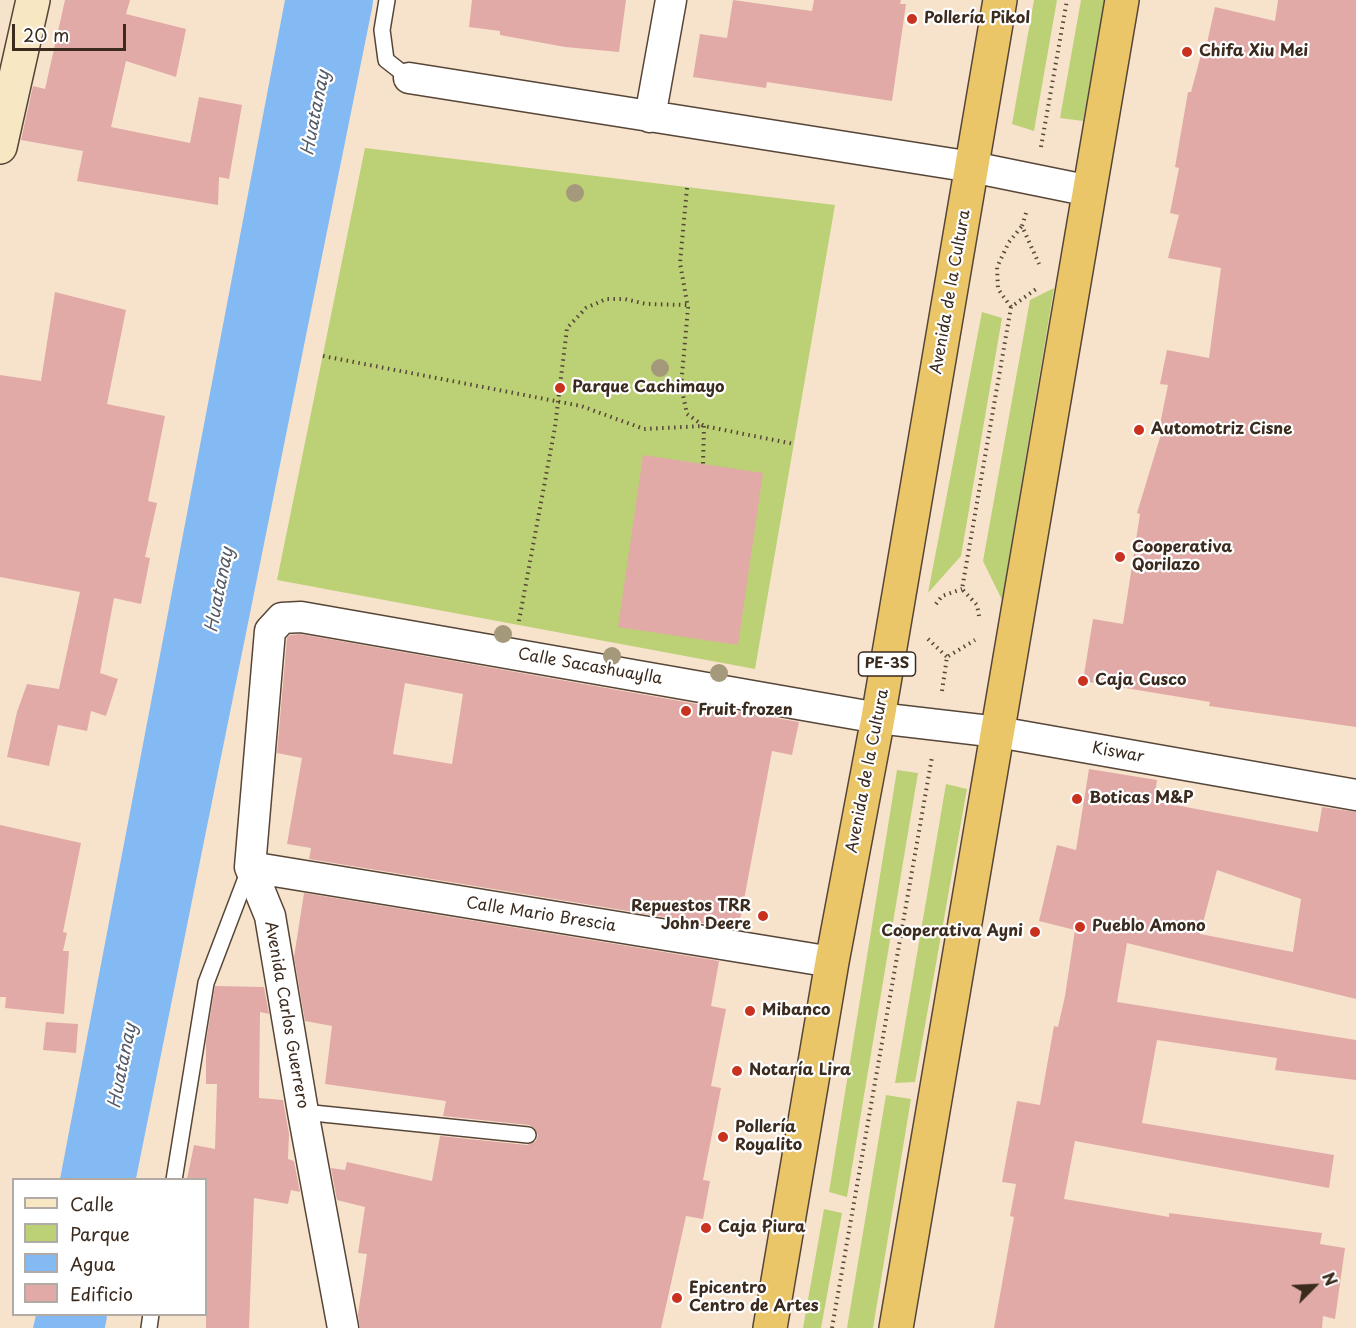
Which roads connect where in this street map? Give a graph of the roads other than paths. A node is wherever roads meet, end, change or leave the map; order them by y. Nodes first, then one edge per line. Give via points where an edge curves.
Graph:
1 (33, 0) edge
2 (387, 0) edge
3 (671, 0) edge
4 (1000, 0) edge
5 (1122, 0) edge
6 (409, 78) joint
7 (650, 117) junction
8 (0, 147) edge
9 (972, 167) junction
10 (1090, 191) junction
11 (301, 617) joint
12 (878, 718) junction
13 (998, 732) junction
14 (1356, 795) edge
15 (250, 867) junction
16 (832, 962) junction
17 (303, 1112) junction
18 (528, 1135) dead end
19 (174, 1178) edge
20 (344, 1328) edge
21 (770, 1328) edge
22 (896, 1328) edge

1 - 8 main road
2 - 6 lane via 382,30 386,60
3 - 7 street
4 - 9 highway, Avenida de la Cultura / PE-3S
5 - 10 highway
6 - 7 street
7 - 9 street
9 - 10 street
9 - 12 highway, Avenida de la Cultura / PE-3S
10 - 13 highway
11 - 12 street, Calle Sacashuaylla
11 - 15 street, Avenida Carlos Guerrero via 282,618 270,631
12 - 13 street, Kiswar
12 - 16 highway, Avenida de la Cultura / PE-3S
13 - 14 street, Kiswar
13 - 22 highway
15 - 16 street, Calle Mario Brescia
15 - 17 street, Avenida Carlos Guerrero via 270,916
15 - 19 lane via 206,983
16 - 21 highway, Avenida de la Cultura / PE-3S
17 - 18 lane
17 - 20 street, Avenida Carlos Guerrero

